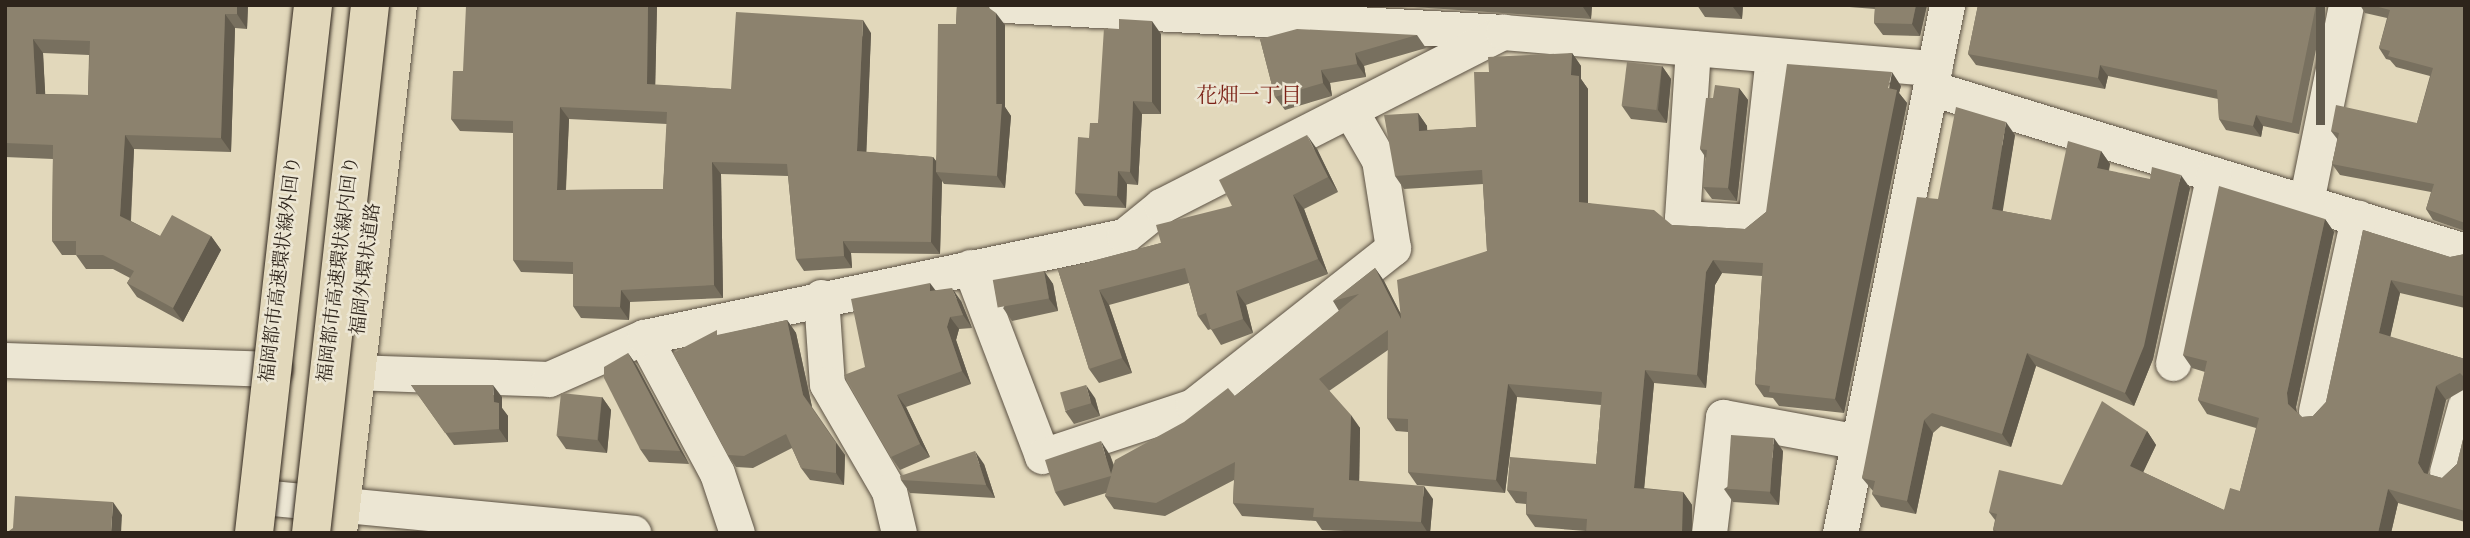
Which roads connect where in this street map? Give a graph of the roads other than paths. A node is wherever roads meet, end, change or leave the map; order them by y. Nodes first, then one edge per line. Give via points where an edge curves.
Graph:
1 (313, 5) edge
2 (319, 5) edge
3 (370, 5) edge
4 (398, 5) edge
5 (1006, 5) edge
6 (1947, 5) edge
7 (2346, 5) edge
8 (1176, 9) edge
9 (1503, 32) junction
10 (1693, 48) junction
11 (1773, 54) junction
12 (1933, 78) junction
13 (1350, 110) junction
14 (2214, 174) junction
15 (2306, 202) junction
16 (2358, 218) junction
17 (2465, 251) edge
18 (970, 267) junction
19 (821, 297) junction
20 (644, 337) junction
21 (5, 360) edge
22 (2173, 363) dead end
23 (274, 369) junction
24 (352, 372) junction
25 (2465, 406) edge
26 (2316, 411) edge
27 (1859, 442) junction
28 (2447, 472) edge
29 (339, 518) edge
30 (259, 521) edge
31 (311, 533) edge
32 (633, 533) edge
33 (737, 533) edge
34 (899, 533) edge
35 (1709, 533) edge
36 (1840, 533) edge

1 - 30 highway, 福岡都市高速環状線外回り, bridge
2 - 23 highway
3 - 31 highway, 福岡都市高速環状線内回り, bridge
4 - 24 highway, 福岡外環状道路
5 - 8 street
6 - 12 street
7 - 15 street
8 - 9 street
9 - 10 street
9 - 13 street
10 - 11 street
10 - 11 street via 1682,218 1755,222
11 - 12 street
12 - 14 street
12 - 27 street
13 - 18 street via 1161,206 1124,236
13 - 18 street via 1379,160 1393,248 1193,406 1042,456
14 - 15 street
14 - 22 street
15 - 16 street
16 - 17 street
16 - 26 street
18 - 19 street
19 - 20 street
19 - 34 street via 827,384 889,491
20 - 24 street via 549,379
20 - 33 street via 718,472
21 - 23 street
23 - 30 highway
24 - 29 highway, 福岡外環状道路
25 - 28 street
27 - 35 street via 1723,417
27 - 36 street
29 - 30 street
29 - 32 street

